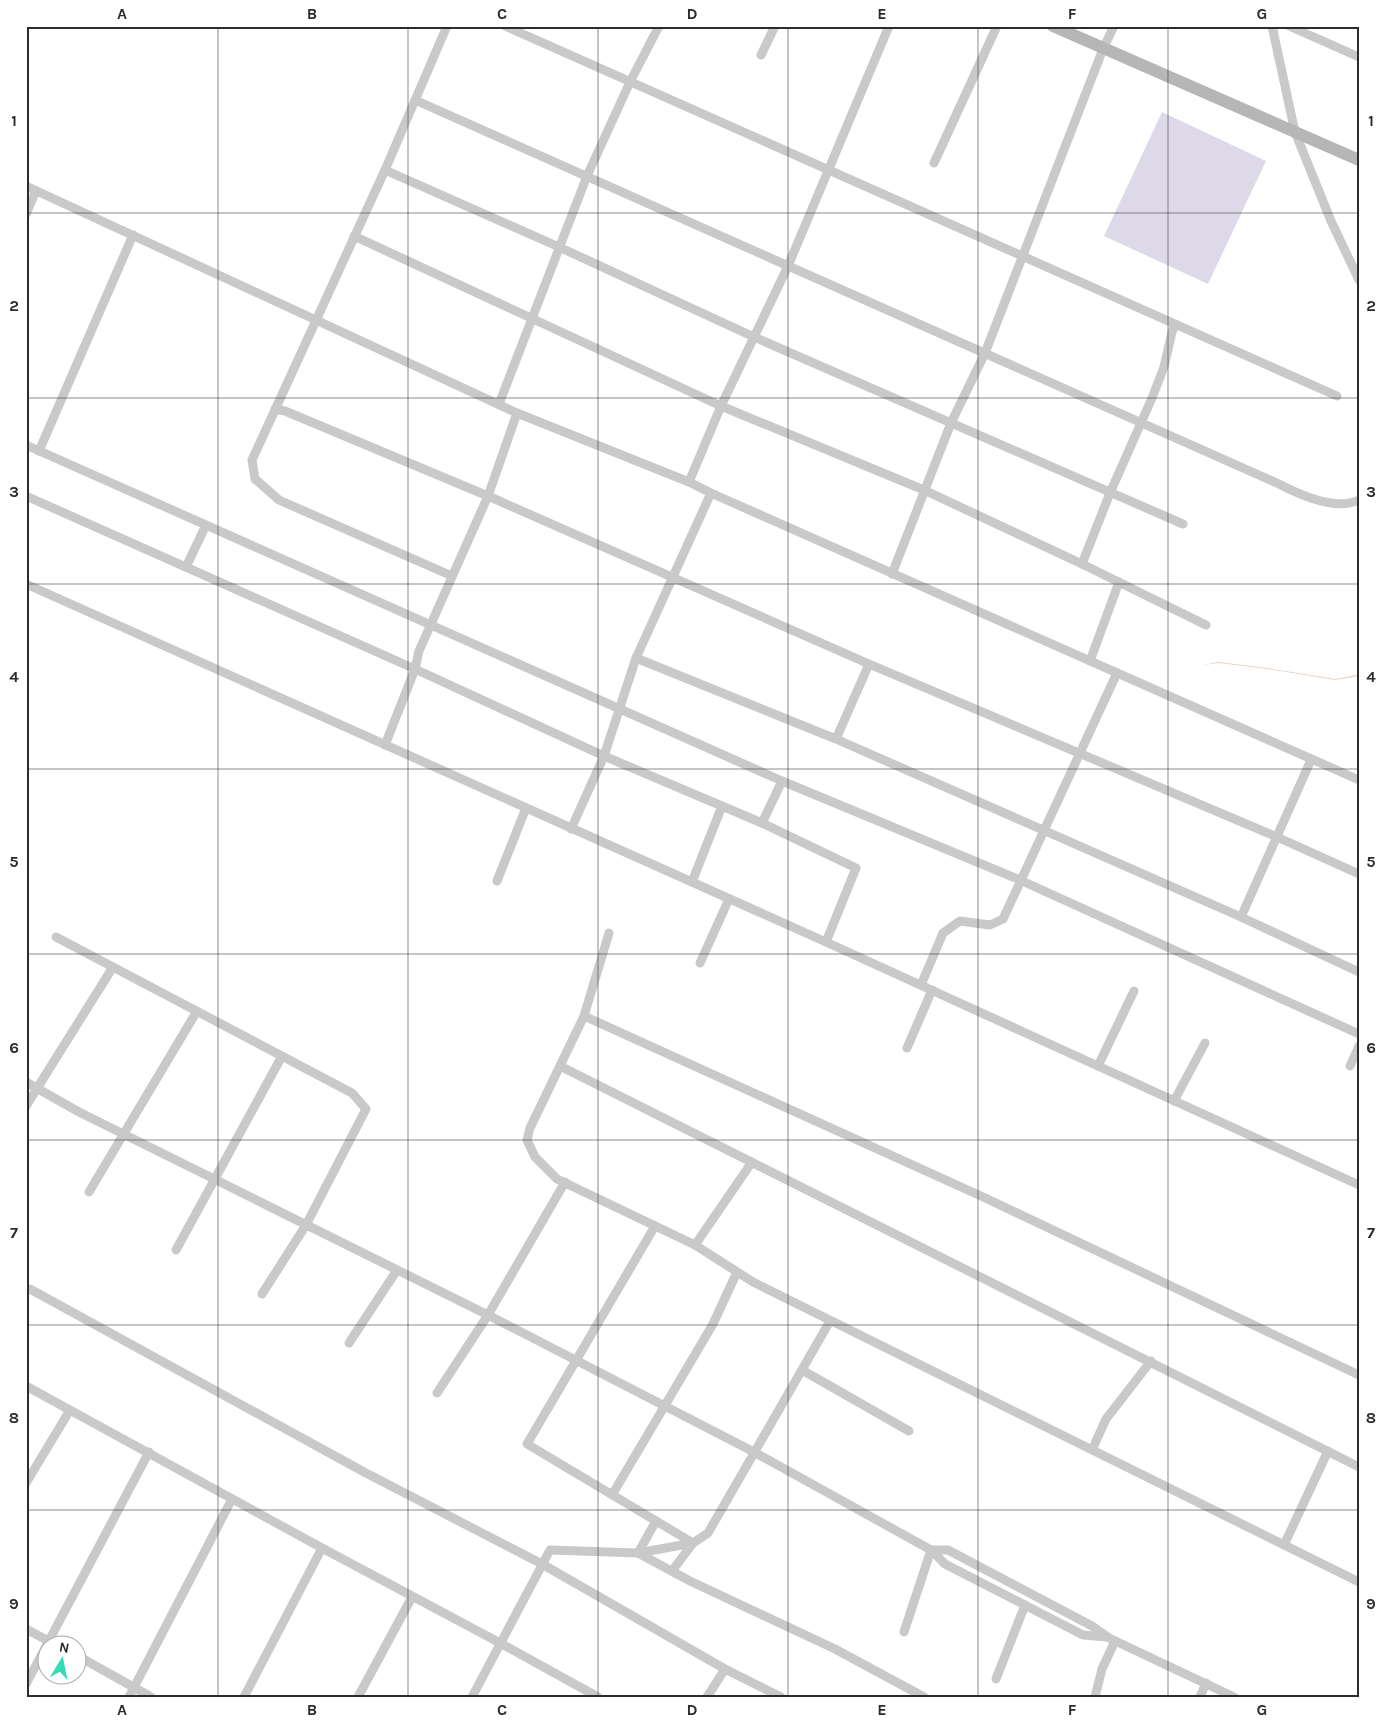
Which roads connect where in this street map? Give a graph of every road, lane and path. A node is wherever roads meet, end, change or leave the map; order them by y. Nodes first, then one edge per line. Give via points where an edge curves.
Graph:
1 (447, 26) edge
2 (505, 26) edge
3 (659, 26) edge
4 (775, 26) edge
5 (889, 26) edge
6 (998, 26) edge
7 (1053, 26) edge
8 (1114, 26) edge
9 (1272, 26) edge
10 (1288, 26) edge
11 (1103, 50) junction
12 (761, 55) dead end
13 (1359, 57) edge
14 (630, 82) junction
15 (415, 100) junction
16 (1295, 132) junction
17 (1359, 160) edge
18 (934, 163) dead end
19 (385, 170) junction
20 (828, 170) junction
21 (587, 176) junction
22 (26, 186) edge
23 (36, 191) junction
24 (26, 214) edge
25 (134, 235) junction
26 (354, 236) junction
27 (559, 247) junction
28 (1022, 256) junction
29 (788, 266) junction
30 (1359, 280) edge
31 (532, 318) junction
32 (316, 319) junction
33 (1175, 324) junction
34 (754, 337) junction
35 (985, 353) junction
36 (1337, 396) dead end
37 (500, 404) junction
38 (721, 406) junction
39 (276, 409) junction
40 (517, 413) junction
41 (1141, 422) junction
42 (951, 423) junction
43 (26, 445) edge
44 (39, 450) junction
45 (689, 482) junction
46 (924, 490) junction
47 (711, 493) junction
48 (1110, 493) junction
49 (26, 496) edge
50 (488, 496) junction
51 (1359, 500) edge
52 (1183, 524) dead end
53 (206, 525) junction
54 (1082, 564) junction
55 (186, 567) junction
56 (892, 574) junction
57 (452, 576) junction
58 (672, 576) junction
59 (1119, 582) junction
60 (26, 584) edge
61 (431, 625) junction
62 (1206, 625) dead end
63 (636, 658) junction
64 (1090, 661) junction
65 (869, 664) junction
66 (415, 669) junction
67 (1117, 673) junction
68 (620, 709) junction
69 (836, 739) junction
70 (385, 745) junction
71 (1080, 754) junction
72 (604, 756) junction
73 (1311, 760) junction
74 (1359, 780) edge
75 (782, 781) junction
76 (722, 806) junction
77 (526, 808) junction
78 (762, 823) junction
79 (571, 829) junction
80 (1044, 831) junction
81 (1277, 837) junction
82 (1359, 874) edge
83 (1020, 880) junction
84 (497, 881) dead end
85 (692, 882) junction
86 (729, 898) junction
87 (1241, 917) junction
88 (609, 933) dead end
89 (56, 937) dead end
90 (826, 942) junction
91 (700, 963) dead end
92 (113, 967) junction
93 (1359, 972) edge
94 (921, 985) junction
95 (932, 990) junction
96 (1134, 991) dead end
97 (197, 1011) junction
98 (584, 1016) junction
99 (1359, 1034) edge
100 (1205, 1043) dead end
101 (1359, 1046) edge
102 (907, 1048) dead end
103 (282, 1056) junction
104 (560, 1066) junction
105 (1098, 1066) junction
106 (1350, 1066) dead end
107 (26, 1082) edge
108 (38, 1088) junction
109 (1174, 1101) junction
110 (26, 1106) edge
111 (124, 1134) junction
112 (752, 1162) junction
113 (216, 1180) junction
114 (565, 1182) junction
115 (1359, 1185) edge
116 (89, 1192) dead end
117 (306, 1225) junction
118 (655, 1226) junction
119 (695, 1245) junction
120 (176, 1250) dead end
121 (397, 1270) junction
122 (737, 1272) junction
123 (30, 1289) dead end
124 (262, 1294) dead end
125 (488, 1316) junction
126 (830, 1321) junction
127 (349, 1343) dead end
128 (576, 1361) junction
129 (1151, 1361) junction
130 (802, 1370) junction
131 (1359, 1375) edge
132 (26, 1386) edge
133 (437, 1393) dead end
134 (666, 1407) junction
135 (70, 1410) junction
136 (909, 1432) dead end
137 (1092, 1450) junction
138 (1328, 1451) junction
139 (149, 1452) junction
140 (754, 1452) junction
141 (1359, 1467) edge
142 (26, 1484) edge
143 (612, 1495) junction
144 (232, 1499) junction
145 (656, 1521) junction
146 (693, 1543) junction
147 (1284, 1545) junction
148 (322, 1548) junction
149 (932, 1550) junction
150 (638, 1553) junction
151 (542, 1564) junction
152 (672, 1571) junction
153 (1359, 1582) edge
154 (412, 1597) junction
155 (1024, 1605) junction
156 (26, 1629) edge
157 (904, 1632) dead end
158 (40, 1636) edge
159 (57, 1636) edge
160 (1112, 1639) junction
161 (502, 1644) junction
162 (88, 1662) edge
163 (38, 1666) edge
164 (725, 1668) junction
165 (996, 1679) dead end
166 (1206, 1683) junction
167 (26, 1684) edge
168 (134, 1687) junction
169 (587, 1694) edge
170 (129, 1697) edge
171 (151, 1697) edge
172 (244, 1697) edge
173 (358, 1697) edge
174 (472, 1697) edge
175 (598, 1697) edge
176 (707, 1697) edge
177 (781, 1697) edge
178 (924, 1697) edge
179 (1095, 1697) edge
180 (1200, 1697) edge
181 (1234, 1697) edge

1 - 15 street
2 - 14 street
3 - 14 street
4 - 12 street
5 - 20 street
6 - 18 street
7 - 11 street
8 - 11 street
9 - 16 street
10 - 13 street
11 - 16 street
11 - 28 street
14 - 20 street
14 - 21 street
15 - 19 street
15 - 21 street
16 - 17 street
16 - 30 street via 1330,221
19 - 26 street
19 - 27 street
20 - 28 street
20 - 29 street
21 - 27 street
21 - 29 street
22 - 23 street
23 - 24 street
23 - 25 street
25 - 32 street
25 - 44 street
26 - 31 street
26 - 32 street
27 - 31 street
27 - 34 street
28 - 33 street
28 - 35 street
29 - 34 street
29 - 35 street
31 - 37 street
31 - 38 street
32 - 37 street
32 - 39 street
33 - 36 street
33 - 41 street via 1164,367
34 - 38 street
34 - 42 street
35 - 41 street
35 - 42 street
37 - 40 street
38 - 45 street
38 - 46 street
39 - 50 street
39 - 57 street via 252,460 255,479 280,500
40 - 45 street
40 - 50 street
41 - 48 street
41 - 51 street via 1304,497 1351,504
42 - 46 street
42 - 48 street
43 - 44 street
44 - 53 street
45 - 47 street
46 - 54 street
46 - 56 street
47 - 56 street
47 - 58 street
48 - 52 street
48 - 54 street
49 - 55 street
50 - 57 street
50 - 58 street
53 - 55 street
53 - 61 street
54 - 59 street
55 - 66 street
56 - 64 street
57 - 61 street
58 - 63 street
58 - 65 street
59 - 62 street
59 - 64 street
60 - 70 street
61 - 66 street
61 - 68 street
63 - 68 street
63 - 69 street
64 - 67 street
65 - 69 street
65 - 71 street
66 - 70 street
66 - 72 street
67 - 71 street
67 - 73 street
68 - 72 street
68 - 75 street
69 - 80 street
70 - 77 street
71 - 80 street
71 - 81 street
72 - 76 street
72 - 79 street
73 - 74 street
73 - 81 street
75 - 78 street
75 - 83 street
76 - 78 street
76 - 85 street
77 - 79 street
77 - 84 street
78 - 90 street via 856,868
79 - 85 street
80 - 83 street
80 - 87 street
81 - 82 street
81 - 87 street
83 - 94 street via 1003,919 990,925 960,921 944,933
83 - 99 street
85 - 86 street
86 - 90 street
86 - 91 street
87 - 93 street
88 - 98 street
89 - 92 street
90 - 94 street
92 - 97 street
92 - 108 street
94 - 95 street
95 - 102 street
95 - 105 street
96 - 105 street
97 - 103 street
97 - 111 street
98 - 104 street
98 - 131 street via 990,1200
100 - 109 street
101 - 106 street
103 - 113 street
103 - 117 street via 352,1093 366,1108
104 - 112 street
104 - 114 street via 527,1140 535,1156
105 - 109 street
107 - 108 street
108 - 110 street
108 - 111 street
109 - 115 street
111 - 113 street
111 - 116 street
112 - 119 street
112 - 129 street
113 - 117 street
113 - 120 street
114 - 118 street
114 - 125 street
117 - 121 street
117 - 124 street
118 - 119 street
118 - 128 street
119 - 122 street
121 - 125 street
121 - 127 street
122 - 126 street
122 - 134 street via 714,1324
123 - 151 street via 364,1472
125 - 128 street
125 - 133 street
126 - 130 street
126 - 137 street
128 - 134 street
128 - 143 street via 527,1444
129 - 137 street via 1106,1419
129 - 138 street
130 - 136 street
130 - 140 street
132 - 135 street
134 - 140 street
134 - 143 street
135 - 139 street
135 - 142 street
137 - 147 street
138 - 141 street
138 - 147 street
139 - 144 street
139 - 159 street
140 - 146 street via 708,1533
140 - 149 street
143 - 145 street
144 - 148 street
144 - 168 street
145 - 146 street
145 - 150 street
146 - 150 street
146 - 152 street
147 - 153 street
148 - 154 street
148 - 172 street
149 - 155 street via 945,1564
149 - 157 street
149 - 160 street via 948,1550
150 - 151 street via 550,1550
150 - 152 street
151 - 161 street
151 - 164 street
152 - 178 street via 835,1649
154 - 161 street
154 - 173 street
155 - 160 street via 1083,1635
155 - 165 street
156 - 158 street
160 - 166 street
160 - 179 street
161 - 169 street
161 - 174 street
162 - 168 street
163 - 167 street
164 - 176 street
164 - 177 street
166 - 180 street
166 - 181 street
168 - 170 street
168 - 171 street
169 - 175 street

